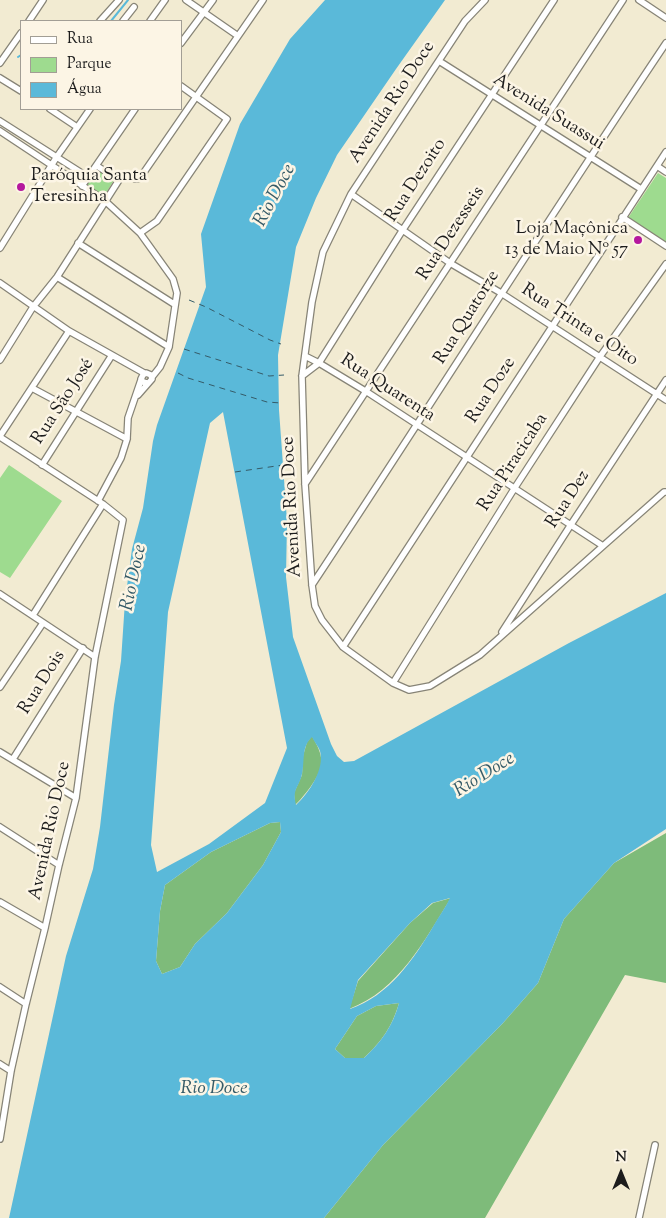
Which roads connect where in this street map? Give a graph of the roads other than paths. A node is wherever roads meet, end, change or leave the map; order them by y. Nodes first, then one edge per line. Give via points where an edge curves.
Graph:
1 (44, 0) edge
2 (119, 0) edge
3 (165, 0) edge
4 (186, 0) edge
5 (213, 0) edge
6 (263, 0) edge
7 (485, 0) edge
8 (554, 0) edge
9 (624, 0) edge
10 (640, 0) edge
11 (134, 7) dead end
12 (204, 13) junction
13 (666, 18) edge
14 (30, 20) edge
15 (101, 20) edge
16 (124, 20) edge
17 (151, 20) edge
18 (20, 34) edge
19 (238, 36) junction
20 (182, 42) edge
21 (666, 43) edge
22 (1, 61) edge
23 (439, 61) junction
24 (0, 78) edge
25 (182, 87) edge
26 (20, 90) edge
27 (491, 94) junction
28 (196, 95) junction
29 (52, 110) edge
30 (89, 110) edge
31 (134, 110) edge
32 (2, 123) edge
33 (541, 126) junction
34 (77, 127) junction
35 (0, 131) edge
36 (666, 152) edge
37 (589, 157) junction
38 (56, 158) junction
39 (52, 166) junction
40 (97, 166) junction
41 (657, 166) junction
42 (666, 172) edge
43 (88, 177) junction
44 (119, 180) junction
45 (82, 186) junction
46 (641, 189) junction
47 (351, 194) junction
48 (104, 200) junction
49 (622, 218) junction
50 (402, 231) junction
51 (140, 233) junction
52 (78, 243) junction
53 (666, 246) edge
54 (0, 248) edge
55 (450, 263) junction
56 (666, 264) edge
57 (57, 277) junction
58 (0, 283) edge
59 (501, 293) junction
60 (174, 304) junction
61 (33, 307) junction
62 (551, 326) junction
63 (69, 331) junction
64 (169, 347) junction
65 (112, 356) junction
66 (305, 356) junction
67 (599, 358) junction
68 (0, 360) edge
69 (319, 363) junction
70 (143, 375) junction
71 (302, 376) junction
72 (152, 377) junction
73 (666, 380) edge
74 (147, 383) junction
75 (32, 388) junction
76 (367, 392) junction
77 (656, 394) junction
78 (135, 398) junction
79 (666, 400) edge
80 (78, 411) junction
81 (417, 426) junction
82 (0, 437) edge
83 (127, 439) junction
84 (467, 457) junction
85 (42, 465) junction
86 (305, 484) junction
87 (514, 489) junction
88 (665, 491) edge
89 (100, 503) junction
90 (570, 526) junction
91 (603, 546) junction
92 (312, 585) junction
93 (0, 594) edge
94 (33, 615) junction
95 (43, 623) junction
96 (499, 638) junction
97 (343, 647) junction
98 (83, 648) junction
99 (95, 657) junction
100 (393, 683) junction
101 (0, 687) edge
102 (1, 756) edge
103 (12, 760) junction
104 (76, 798) junction
105 (0, 827) edge
106 (58, 865) junction
107 (0, 902) edge
108 (45, 928) junction
109 (0, 987) edge
110 (26, 1004) junction
111 (0, 1064) edge
112 (11, 1071) junction
113 (0, 1139) edge
114 (655, 1145) dead end
115 (639, 1218) edge

1 - 14 street
2 - 15 street
3 - 17 street
4 - 12 street
5 - 12 street
6 - 19 street
7 - 23 street, Avenida Rio Doce via 465,21
8 - 27 street, Rua Dezoito
9 - 33 street, Rua Dezesseis
10 - 13 street
11 - 16 street
12 - 19 street
12 - 20 street
18 - 22 street
19 - 28 street
21 - 37 street, Rua Quatorze
23 - 27 street, Avenida Suassui
23 - 47 street, Avenida Rio Doce
24 - 26 street
25 - 28 street
27 - 33 street, Avenida Suassui
27 - 50 street, Rua Dezoito
28 - 44 street via 140,178 125,174
28 - 51 street via 227,119 157,222
29 - 34 street
30 - 34 street
31 - 40 street
32 - 35 street
32 - 38 street
33 - 37 street, Avenida Suassui
33 - 55 street, Rua Dezesseis
34 - 38 street
35 - 39 street
36 - 41 street, Rua Doze
37 - 46 street, Avenida Suassui
37 - 59 street, Rua Quatorze
38 - 39 street
38 - 43 street
39 - 45 street
39 - 54 street
40 - 43 street
40 - 44 street
41 - 42 street
41 - 46 street, Rua Doze
43 - 45 street
44 - 48 street
45 - 48 street
46 - 49 street, Rua Doze
47 - 50 street, Rua Trinta e Oito
47 - 66 street, Avenida Rio Doce via 323,252
48 - 51 street
48 - 52 street
49 - 53 street
49 - 62 street, Rua Doze
50 - 55 street, Rua Trinta e Oito
50 - 69 street, Rua Dezoito
51 - 60 street via 173,279 177,293
52 - 57 street
52 - 60 street
55 - 59 street, Rua Trinta e Oito
55 - 76 street, Rua Dezesseis
56 - 67 street, Rua Piracicaba
57 - 61 street
57 - 64 street
58 - 61 street
59 - 62 street, Rua Trinta e Oito
59 - 81 street, Rua Quatorze
60 - 64 street
61 - 63 street
61 - 68 street
62 - 67 street, Rua Trinta e Oito
62 - 84 street, Rua Doze
63 - 65 street
63 - 75 street
64 - 72 street
65 - 70 street
65 - 80 street, Rua São José
66 - 69 street, Rua Quarenta
66 - 71 street, Avenida Rio Doce
67 - 77 street, Rua Trinta e Oito
67 - 87 street, Rua Piracicaba
69 - 71 street, Rua Dezoito
69 - 76 street, Rua Quarenta
70 - 72 street via 148,373
70 - 74 street via 143,382
70 - 78 street
71 - 86 street, Avenida Rio Doce
72 - 74 street
73 - 77 street, Rua Dez
74 - 78 street
75 - 80 street
75 - 82 street
76 - 81 street, Rua Quarenta
76 - 86 street, Rua Dezesseis
77 - 79 street, Rua Trinta e Oito
77 - 90 street, Rua Dez
78 - 83 street via 128,418
80 - 83 street
80 - 85 street, Rua São José
81 - 84 street, Rua Quarenta
81 - 92 street, Rua Quatorze
82 - 85 street
83 - 89 street
84 - 87 street, Rua Quarenta
84 - 97 street, Rua Doze
85 - 89 street
86 - 92 street, Avenida Rio Doce
87 - 90 street, Rua Quarenta
87 - 100 street, Rua Piracicaba
88 - 91 street, Avenida Rio Doce
89 - 94 street
89 - 99 street, Avenida Rio Doce via 123,520
90 - 91 street, Rua Quarenta
90 - 96 street, Rua Dez
91 - 96 street, Avenida Rio Doce
92 - 97 street, Avenida Rio Doce via 315,606 322,620
93 - 94 street
94 - 95 street
95 - 98 street
95 - 101 street
96 - 100 street, Avenida Rio Doce via 480,655 430,686 409,690
97 - 100 street, Avenida Rio Doce
98 - 99 street
98 - 103 street, Rua Dois
99 - 104 street, Avenida Rio Doce
102 - 103 street
103 - 104 street
104 - 106 street, Avenida Rio Doce
105 - 106 street
106 - 108 street, Avenida Rio Doce
107 - 108 street
108 - 110 street, Avenida Rio Doce
109 - 110 street
110 - 112 street, Avenida Rio Doce
111 - 112 street
112 - 113 street, Avenida Rio Doce
114 - 115 street

